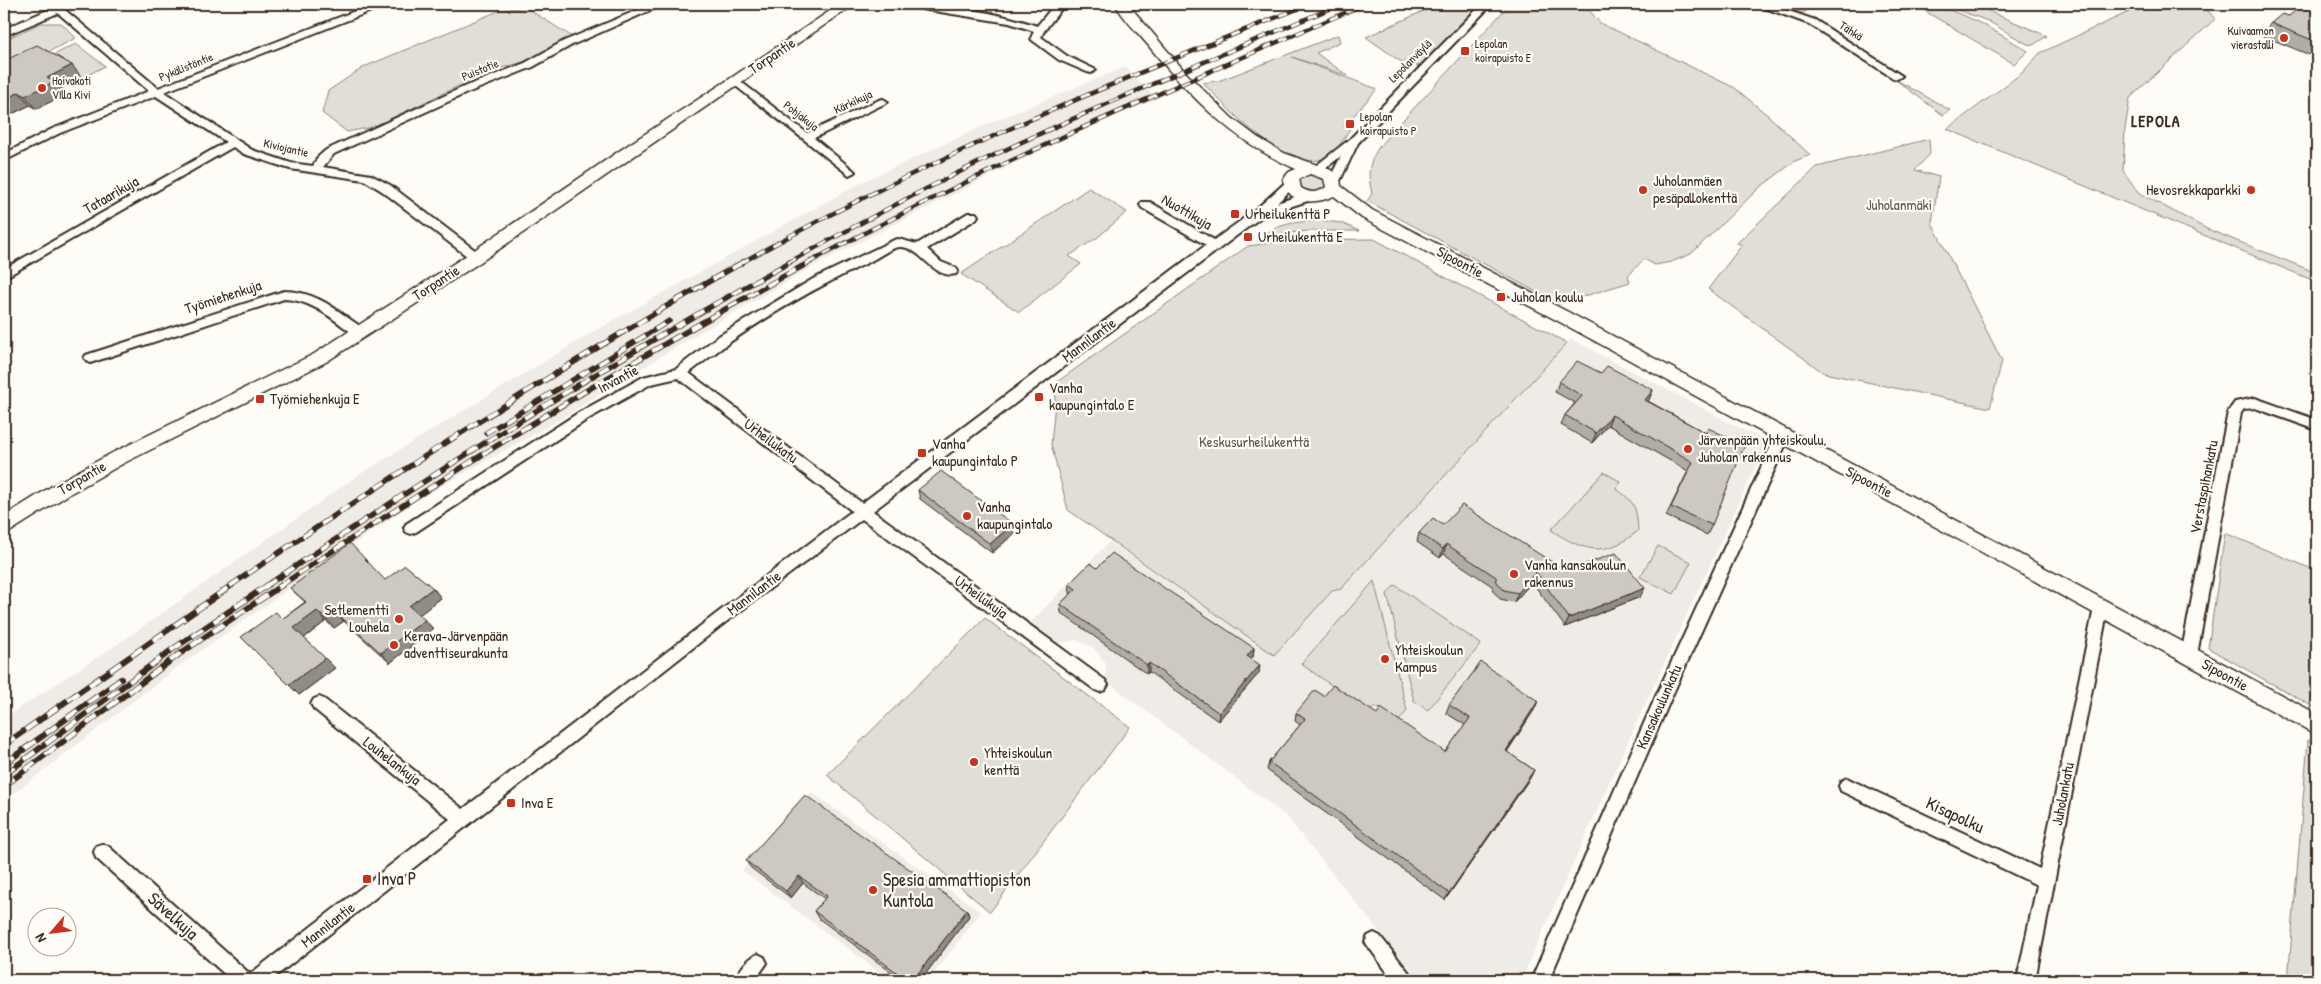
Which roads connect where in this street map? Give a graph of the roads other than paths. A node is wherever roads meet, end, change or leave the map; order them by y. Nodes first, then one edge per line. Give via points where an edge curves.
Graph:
1 (70, 4) edge
2 (381, 4) edge
3 (660, 4) edge
4 (847, 4) edge
5 (909, 4) edge
6 (1060, 4) edge
7 (1121, 4) edge
8 (1487, 4) edge
9 (1759, 4) edge
10 (56, 6) edge
11 (1039, 30) junction
12 (4, 33) edge
13 (1091, 70) dead end
14 (1897, 76) dead end
15 (736, 81) junction
16 (157, 92) junction
17 (883, 102) dead end
18 (807, 137) junction
19 (1354, 140) junction
20 (234, 142) junction
21 (1272, 154) junction
22 (4, 158) edge
23 (316, 169) junction
24 (1313, 170) junction
25 (849, 172) dead end
26 (1290, 182) junction
27 (1334, 185) junction
28 (1312, 197) junction
29 (1146, 205) dead end
30 (1258, 214) junction
31 (1367, 214) junction
32 (972, 216) dead end
33 (1214, 245) junction
34 (919, 248) junction
35 (476, 257) junction
36 (952, 271) dead end
37 (4, 274) edge
38 (360, 333) junction
39 (90, 358) dead end
40 (680, 373) junction
41 (2317, 424) edge
42 (1783, 435) junction
43 (861, 510) junction
44 (4, 526) edge
45 (411, 528) dead end
46 (2101, 608) junction
47 (2189, 655) junction
48 (1100, 685) dead end
49 (319, 704) dead end
50 (2317, 725) edge
51 (1847, 786) dead end
52 (463, 819) junction
53 (102, 852) dead end
54 (2045, 880) junction
55 (1374, 942) dead end
56 (758, 963) dead end
57 (244, 980) edge
58 (257, 980) edge
59 (744, 980) edge
60 (1404, 980) edge
61 (1540, 980) edge
62 (2026, 980) edge

1 - 10 street
2 - 16 street, Pykälistöntie
3 - 23 street, Puistotie via 330,152
4 - 15 street, Torpantie
5 - 11 street via 1011,20
6 - 11 street
7 - 21 street via 1209,106 1236,130
8 - 19 street, Lepolanväylä
9 - 14 street, Tähkä via 1812,22
10 - 12 street
10 - 16 street, Kiviojantie
11 - 13 street via 1036,38 1064,58
15 - 18 street, Pohjakuja
15 - 35 street, Torpantie
16 - 20 street, Kiviojantie
16 - 22 street, Pykälistöntie via 56,131
17 - 18 street, Kärkikuja
18 - 25 street, Pohjakuja
19 - 24 street, Lepolanväylä
19 - 27 street, Lepolanväylä
20 - 23 street, Kiviojantie via 270,161
20 - 37 street, Tataarikuja
21 - 24 street
21 - 26 street
23 - 35 street, Kiviojantie via 367,177
24 - 26 street via 1294,174
24 - 27 street, Sipoontie via 1325,172
26 - 28 street, Sipoontie via 1293,190
26 - 30 street, Mannilantie
27 - 28 street via 1324,196
27 - 31 street, Sipoontie
28 - 30 street, Mannilantie
28 - 31 street, Sipoontie
29 - 33 street, Nuottikuja
30 - 33 street, Mannilantie
31 - 42 street, Sipoontie
32 - 34 street
33 - 43 street, Mannilantie
34 - 36 street via 937,265
34 - 40 street, Invantie via 898,243 817,282 722,340
35 - 38 street, Torpantie
38 - 39 street, Työmiehenkuja via 309,299 284,294
38 - 44 street, Torpantie via 320,358 118,458
40 - 43 street, Urheilukatu
40 - 45 street, Invantie via 648,380 583,416
41 - 47 street, Verstaspihankatu via 2255,403 2240,405 2235,412
42 - 46 street, Sipoontie
42 - 61 street, Kansakoulunkatu
43 - 48 street, Urheilukuja
43 - 52 street, Mannilantie
46 - 47 street, Sipoontie
46 - 54 street, Juholankatu
47 - 50 street, Sipoontie
49 - 52 street, Louhelankuja
51 - 54 street, Kisapolku
52 - 58 street, Mannilantie
53 - 57 street, Sävelkuja
54 - 62 street, Juholankatu
55 - 60 street
56 - 59 street

